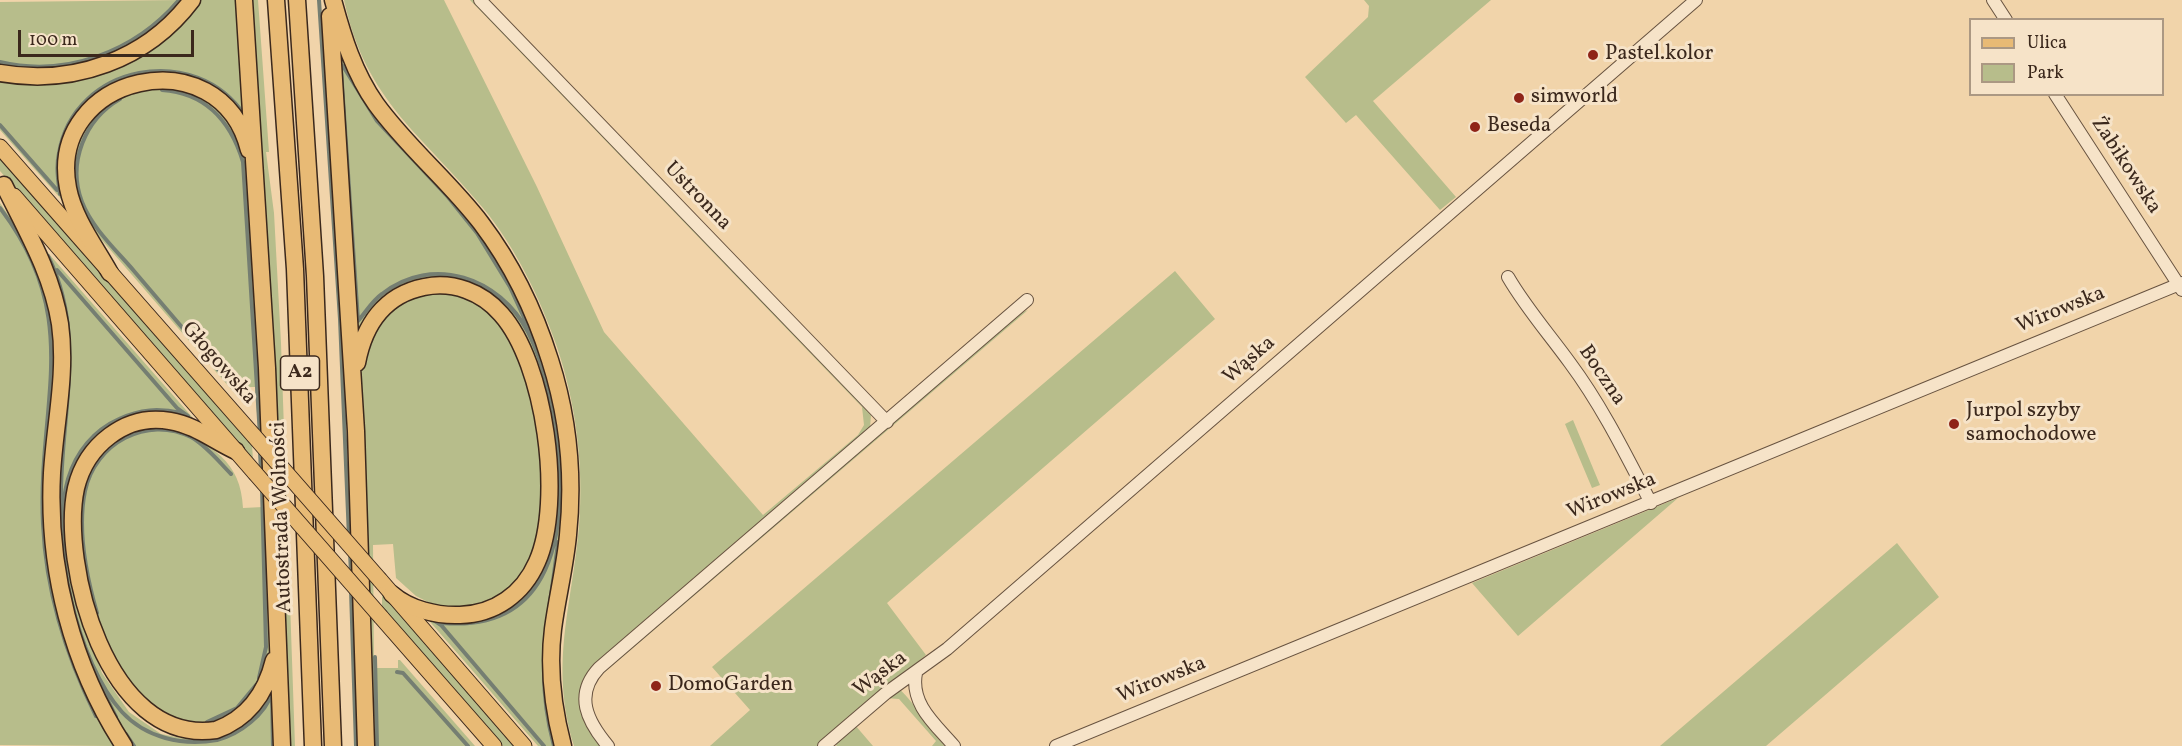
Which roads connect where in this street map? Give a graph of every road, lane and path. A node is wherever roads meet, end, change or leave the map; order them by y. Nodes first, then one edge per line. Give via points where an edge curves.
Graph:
1 (192, 0) edge
2 (244, 0) edge
3 (276, 0) edge
4 (297, 0) edge
5 (331, 0) edge
6 (480, 0) edge
7 (1696, 0) edge
8 (1993, 0) edge
9 (2005, 18) edge
10 (0, 73) edge
11 (2056, 96) edge
12 (0, 147) edge
13 (2, 183) edge
14 (257, 184) junction
15 (110, 273) junction
16 (1508, 277) dead end
17 (2181, 286) edge
18 (1027, 300) dead end
19 (354, 388) junction
20 (886, 422) junction
21 (236, 451) junction
22 (1651, 502) junction
23 (392, 594) junction
24 (278, 626) junction
25 (916, 673) junction
26 (523, 745) edge
27 (124, 746) edge
28 (282, 746) edge
29 (313, 746) edge
30 (333, 746) edge
31 (366, 746) edge
32 (494, 746) edge
33 (563, 746) edge
34 (608, 746) edge
35 (824, 746) edge
36 (954, 746) edge
37 (1056, 746) edge

1 - 10 highway via 159,35 116,61 52,77
2 - 14 highway
3 - 29 highway, Autostrada Wolności / A2 via 296,293
4 - 30 highway, Autostrada Wolności / A2 via 316,300
5 - 19 highway
5 - 33 highway via 349,52 369,92 494,241 526,299 551,362 564,418 570,483 568,536 551,664
6 - 20 street, Ustronna
7 - 25 street, Wąska
8 - 9 street
11 - 17 street, Żabikowska
12 - 15 main road, Głogowska
13 - 21 main road, Głogowska
13 - 27 highway via 43,264 60,323 62,377 52,507 63,601 90,682
14 - 15 highway via 238,123 209,94 167,80 138,82 113,91 88,113 79,127 66,170 77,215
14 - 24 highway
15 - 23 main road, Głogowska, bridge
16 - 22 street, Boczna via 1604,416
17 - 22 street, Wirowska
18 - 20 street
19 - 23 highway via 363,338 381,309 412,290 450,286 488,301 508,322 526,356 542,418 548,472 546,525 537,562 520,589 497,606 463,615 425,610
19 - 31 highway
20 - 34 street via 591,676 585,693 586,710 593,728
21 - 24 highway via 192,427 156,419 126,426 102,442 82,469 75,495 73,530 80,585 97,645 118,689 143,717 175,731 212,731 238,719 255,704 270,675
21 - 32 main road, Głogowska, bridge
22 - 37 street, Wirowska
23 - 26 main road, Głogowska
24 - 28 highway
25 - 35 street, Wąska
25 - 36 street via 915,693 920,706

